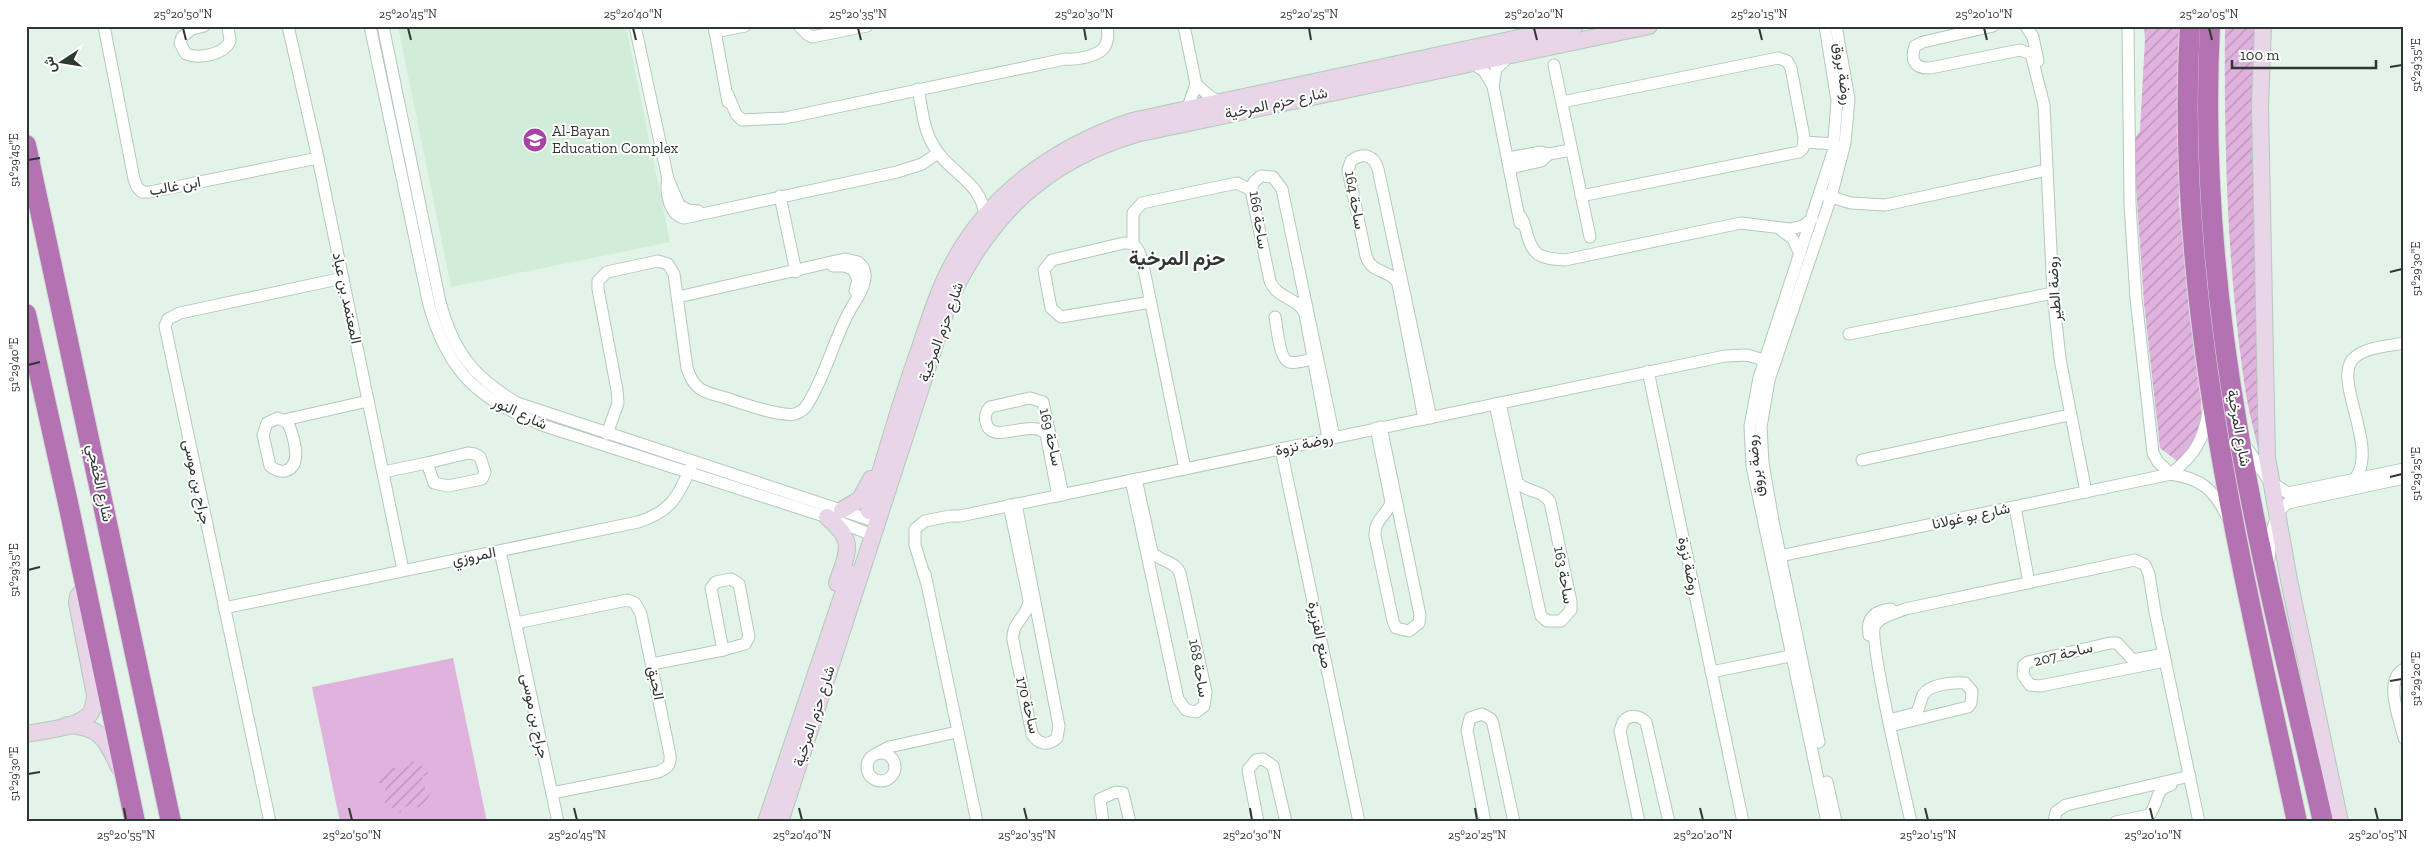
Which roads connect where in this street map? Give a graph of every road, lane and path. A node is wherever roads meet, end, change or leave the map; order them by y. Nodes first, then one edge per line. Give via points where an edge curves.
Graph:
1 (104, 26) edge
2 (204, 26) edge
3 (228, 26) edge
4 (288, 26) edge
5 (635, 26) edge
6 (745, 26) edge
7 (868, 26) edge
8 (1103, 26) edge
9 (1107, 26) edge
10 (1184, 26) edge
11 (1575, 26) edge
12 (1649, 26) edge
13 (1824, 26) edge
14 (1836, 26) edge
15 (1994, 26) edge
16 (2128, 26) edge
17 (2189, 26) edge
18 (2210, 26) edge
19 (2263, 26) edge
20 (800, 27) edge
21 (383, 28) edge
22 (371, 29) edge
23 (714, 29) edge
24 (2028, 29) edge
25 (2023, 50) junction
26 (1509, 56) junction
27 (1066, 59) junction
28 (1472, 63) junction
29 (1554, 64) dead end
30 (1196, 84) junction
31 (2040, 84) junction
32 (1493, 86) junction
33 (918, 89) junction
34 (1562, 102) junction
35 (1221, 103) junction
36 (1186, 110) junction
37 (26, 145) edge
38 (1804, 145) junction
39 (1834, 148) junction
40 (1572, 150) junction
41 (938, 153) junction
42 (318, 158) junction
43 (1509, 163) junction
44 (2047, 170) junction
45 (1251, 190) junction
46 (977, 191) junction
47 (1827, 192) junction
48 (1007, 193) junction
49 (780, 196) junction
50 (1581, 196) junction
51 (985, 217) junction
52 (1812, 219) junction
53 (1778, 228) junction
54 (1590, 237) dead end
55 (1133, 244) junction
56 (1800, 254) junction
57 (1398, 262) junction
58 (796, 272) junction
59 (1382, 273) junction
60 (342, 278) junction
61 (1303, 288) junction
62 (2053, 293) junction
63 (678, 297) junction
64 (1147, 298) junction
65 (1290, 300) junction
66 (26, 314) edge
67 (1275, 316) dead end
68 (1849, 334) dead end
69 (2404, 343) edge
70 (1313, 359) junction
71 (1770, 361) junction
72 (1648, 371) junction
73 (2211, 394) junction
74 (368, 401) junction
75 (1498, 403) junction
76 (2069, 415) junction
77 (1047, 416) junction
78 (1428, 418) junction
79 (284, 420) dead end
80 (1378, 427) junction
81 (1031, 428) junction
82 (2238, 430) junction
83 (607, 434) junction
84 (1331, 438) junction
85 (888, 443) junction
86 (1280, 449) junction
87 (2364, 454) junction
88 (693, 460) junction
89 (1862, 460) dead end
90 (428, 463) junction
91 (1182, 469) junction
92 (2404, 469) edge
93 (382, 472) junction
94 (688, 472) junction
95 (2171, 474) junction
96 (2383, 474) junction
97 (2404, 478) edge
98 (2355, 479) junction
99 (1134, 480) junction
100 (2269, 481) junction
101 (1532, 492) junction
102 (2086, 492) junction
103 (1061, 495) junction
104 (1013, 504) junction
105 (1517, 505) junction
106 (2015, 507) junction
107 (842, 510) junction
108 (2277, 516) junction
109 (827, 517) junction
110 (1380, 518) junction
111 (1400, 522) junction
112 (870, 527) junction
113 (2235, 531) junction
114 (500, 551) junction
115 (1776, 557) junction
116 (1165, 560) junction
117 (402, 570) junction
118 (2267, 571) junction
119 (1152, 576) junction
120 (2029, 583) junction
121 (86, 587) junction
122 (224, 608) junction
123 (836, 608) junction
124 (1019, 621) junction
125 (516, 623) junction
126 (1040, 627) junction
127 (723, 650) junction
128 (2125, 652) junction
129 (1798, 655) junction
130 (2164, 657) junction
131 (652, 664) junction
132 (2404, 668) edge
133 (2118, 670) junction
134 (1711, 672) junction
135 (2404, 677) edge
136 (1921, 703) junction
137 (2404, 712) edge
138 (1934, 716) junction
139 (1890, 723) junction
140 (67, 725) junction
141 (26, 734) edge
142 (958, 736) junction
143 (2404, 738) edge
144 (878, 753) junction
145 (890, 757) junction
146 (2190, 779) junction
147 (128, 787) junction
148 (2141, 787) junction
149 (552, 794) junction
150 (2155, 801) junction
151 (1668, 820) edge
152 (135, 822) edge
153 (171, 822) edge
154 (270, 822) edge
155 (558, 822) edge
156 (766, 822) edge
157 (780, 822) edge
158 (977, 822) edge
159 (1103, 822) edge
160 (1130, 822) edge
161 (1258, 822) edge
162 (1286, 822) edge
163 (1359, 822) edge
164 (1485, 822) edge
165 (1514, 822) edge
166 (1639, 822) edge
167 (1743, 822) edge
168 (1828, 822) edge
169 (1836, 822) edge
170 (1911, 822) edge
171 (2054, 822) edge
172 (2116, 822) edge
173 (2199, 822) edge
174 (2297, 822) edge
175 (2323, 822) edge
176 (2340, 822) edge

1 - 42 street, ابن غالب via 134,179 142,192
2 - 3 street via 186,31 182,36 180,43 186,54 198,57 224,49 230,41
4 - 42 street, المعتمد بن عباد
5 - 49 street via 668,179 682,208 714,210
6 - 23 street
7 - 20 street via 816,37
8 - 27 street via 1100,41 1093,49
9 - 27 street via 1108,42 1101,53
10 - 30 street
11 - 35 street, شارع حزم المرخية
12 - 26 street, شارع حزم المرخية
13 - 39 street, روضة بروق via 1836,85
14 - 47 street, روضة بروق via 1847,85 1849,121 1841,163
15 - 25 street via 1923,42 1915,46 1912,53 1915,65 1930,68
16 - 95 street via 2128,131 2136,298 2154,453 2158,462
17 - 73 highway, شارع المرخية via 2187,153 2191,236
18 - 82 highway, شارع المرخية via 2212,206 2222,327
19 - 100 street, شارع المرخية via 2260,106
21 - 22 street
21 - 83 street, شارع النور via 440,302 458,349 474,372 517,403
22 - 94 street, شارع النور via 429,305 448,354 466,379 490,400 511,412
23 - 33 street via 728,95 742,120 785,118
24 - 25 street
24 - 31 street, روضة الطير
25 - 31 street, روضة الطير via 2031,54
26 - 28 street, شارع حزم المرخية
26 - 32 street via 1496,69
27 - 33 street
28 - 32 street via 1484,71
28 - 112 street, شارع حزم المرخية via 1136,134 1108,142 1039,181 995,223 961,275
29 - 34 street
30 - 35 street
30 - 36 street
31 - 44 street, روضة الطير
32 - 43 street
33 - 41 street via 927,132
34 - 38 street via 1781,58 1792,68
34 - 40 street
35 - 36 street, شارع حزم المرخية
36 - 48 street, شارع حزم المرخية via 1102,131 1038,167
37 - 153 highway, شارع الخفجي
38 - 39 street
38 - 50 street via 1795,153
39 - 47 street, روضة بروق via 1838,149 1838,158
40 - 43 street via 1541,152
40 - 50 street
41 - 46 street
41 - 49 street via 910,169
42 - 60 street, المعتمد بن عباد
43 - 53 street via 1524,241 1532,256 1550,264 1741,223
44 - 47 street via 1885,205 1863,204
44 - 62 street, روضة الطير
45 - 55 street via 1237,183 1142,203 1134,213
45 - 61 street, ساحة 166 via 1261,176 1269,176 1280,183
45 - 65 street, ساحة 166 via 1270,282 1276,292
46 - 48 street via 989,195
46 - 51 street
47 - 52 street, روضة بروق
47 - 71 street, روضة بروق
48 - 51 street, شارع حزم المرخية
49 - 58 street
50 - 54 street
51 - 85 street, شارع حزم المرخية via 949,271
52 - 53 street via 1797,228
52 - 56 street, روضة بروق
53 - 56 street via 1793,239
55 - 64 street via 1140,254
55 - 64 street via 1124,243 1050,262 1044,270 1049,302 1053,312 1061,317
56 - 71 street, روضة بروق
57 - 59 street via 1391,270
57 - 59 street, ساحة 164 via 1376,162 1367,156 1359,156 1351,161 1348,170 1366,256 1371,266
57 - 78 street, ساحة 164
58 - 63 street
58 - 63 street via 826,265 844,266 855,272 858,280 854,303 819,384 808,404 791,414 721,396 699,383 688,366
59 - 78 street, ساحة 164 via 1398,284
60 - 74 street, المعتمد بن عباد
60 - 122 street, جراح بن موسى via 180,313 168,319 165,326
61 - 65 street
61 - 84 street, ساحة 166
62 - 68 street
62 - 76 street, روضة الطير
63 - 83 street via 674,274 668,264 658,261 617,272 603,285 604,317 618,403
64 - 64 street via 1073,312 1063,311 1054,300 1050,273 1056,265 1116,251 1125,252 1138,264
64 - 91 street
65 - 70 street, ساحة 166 via 1303,309
66 - 121 highway
67 - 70 street via 1281,354 1285,360
69 - 87 street via 2368,350 2350,364 2348,382
70 - 84 street, ساحة 166
71 - 72 street, روضة نزوة via 1747,355 1726,356
71 - 115 street, روضة بروق via 1754,398 1750,449
72 - 75 street, روضة نزوة
72 - 134 street, روضة نزوة
73 - 95 street via 2206,425 2195,452
73 - 113 highway, شارع المرخية
74 - 79 street
74 - 93 street, المعتمد بن عباد
75 - 78 street, روضة نزوة
75 - 101 street, ساحة 163 via 1513,474 1520,487
75 - 105 street, ساحة 163
76 - 89 street
76 - 102 street, روضة الطير
77 - 81 street
77 - 81 street, ساحة 169 via 1043,402 1034,398 992,406 986,413 987,426 996,433
77 - 103 street, ساحة 169
78 - 80 street, روضة نزوة
80 - 84 street, روضة نزوة
80 - 110 street via 1391,497 1390,507
80 - 111 street
81 - 103 street, ساحة 169 via 1046,434
82 - 100 street via 2252,458
82 - 118 highway, شارع المرخية
83 - 88 street, شارع النور
84 - 86 street, روضة نزوة
85 - 107 street via 866,491 856,503
85 - 112 street, شارع حزم المرخية
86 - 91 street, روضة نزوة
86 - 163 street, صنع الفزيرة
87 - 96 street via 2371,466
87 - 98 street via 2362,468
88 - 94 street, المروزي
88 - 107 street, شارع النور
90 - 90 street via 431,478 440,486 476,482 485,472 480,457 475,454
90 - 93 street
91 - 99 street, روضة نزوة
92 - 96 street
93 - 117 street, المعتمد بن عباد
94 - 109 street, شارع النور
94 - 114 street, المروزي via 671,504 650,518
95 - 102 street, شارع بو غولانا
95 - 113 street, شارع بو غولانا via 2201,482 2214,494
96 - 98 street
97 - 108 street via 2295,500 2283,506
98 - 100 street via 2288,493
99 - 103 street, روضة نزوة
99 - 116 street, ساحة 168 via 1152,552
99 - 119 street, ساحة 168
100 - 108 street, شارع المرخية
101 - 105 street via 1522,496
101 - 105 street, ساحة 163 via 1544,495 1551,508 1571,602 1567,616 1561,621 1547,621 1541,616
102 - 106 street, شارع بو غولانا
103 - 104 street, روضة نزوة
104 - 124 street, ساحة 170 via 1029,600 1028,609
104 - 126 street, ساحة 170
104 - 142 street, روضة نزوة via 926,521 915,530 915,545 926,581
106 - 115 street, شارع بو غولانا
106 - 120 street
107 - 112 street, شارع النور
108 - 118 street
108 - 176 street, شارع المرخية
109 - 112 street, شارع النور
109 - 123 street via 842,530 847,541 834,595
110 - 111 street via 1390,517
110 - 111 street via 1374,529 1393,621 1396,628 1409,631 1419,623 1420,615
112 - 123 street, شارع حزم المرخية
112 - 157 street, شارع حزم المرخية
113 - 174 highway, شارع المرخية
114 - 117 street, المروزي
114 - 125 street, جراح بن موسى
115 - 129 street, روضة بروق
116 - 119 street
116 - 119 street, ساحة 168 via 1177,566 1180,573 1206,692 1204,706 1196,712 1186,710 1178,699
117 - 122 street, المروزي
118 - 175 highway, شارع المرخية
120 - 130 street via 2124,563 2137,568 2144,576 2155,612
120 - 139 street via 1905,610 1882,618 1875,625 1877,662
121 - 140 street via 78,596 77,603 95,696 94,706 90,714
121 - 147 highway
122 - 154 street, جراح بن موسى
123 - 156 street, شارع حزم المرخية
124 - 126 street via 1033,622
124 - 126 street, ساحة 170 via 1013,630 1013,640 1030,727 1036,740 1047,744 1057,738 1060,726
125 - 131 street, الحبق via 623,600 632,601 639,607
125 - 149 street, جراح بن موسى
127 - 127 street via 745,644 749,637 739,584 730,579 716,582 711,588
127 - 131 street
128 - 130 street, ساحة 207 via 2136,660
128 - 133 street via 2124,662
128 - 133 street, ساحة 207 via 2117,644 2110,643 2033,660 2024,665 2023,670 2026,682 2035,686
129 - 134 street
129 - 168 street, روضة بروق
129 - 169 street, روضة بروق
130 - 133 street, ساحة 207
130 - 146 street
131 - 149 street, الحبق via 671,760 668,768
132 - 143 street via 2396,675 2393,686
134 - 167 street, روضة نزوة
135 - 137 street via 2399,687
136 - 138 street
136 - 138 street via 1924,692 1933,687 1960,682 1969,686 1972,697 1968,707
136 - 139 street via 1912,716
138 - 139 street
139 - 170 street
140 - 141 street
140 - 147 street via 86,727 101,736
142 - 144 street via 889,747
142 - 145 street via 900,750
142 - 158 street, روضة نزوة
144 - 145 street
144 - 145 street via 869,759 867,769 877,781 891,776 895,766
146 - 148 street
146 - 150 street via 2164,787
146 - 173 street
147 - 152 highway
148 - 150 street via 2150,792
148 - 171 street via 2062,806 2056,812
149 - 155 street, جراح بن موسى
150 - 172 street via 2149,814
151 - 166 street via 1646,722 1631,716 1623,722 1620,731
159 - 160 street via 1100,799 1116,792 1123,793
161 - 162 street via 1248,770 1256,760 1263,759 1273,766
164 - 165 street via 1467,730 1470,718 1482,714 1493,724

